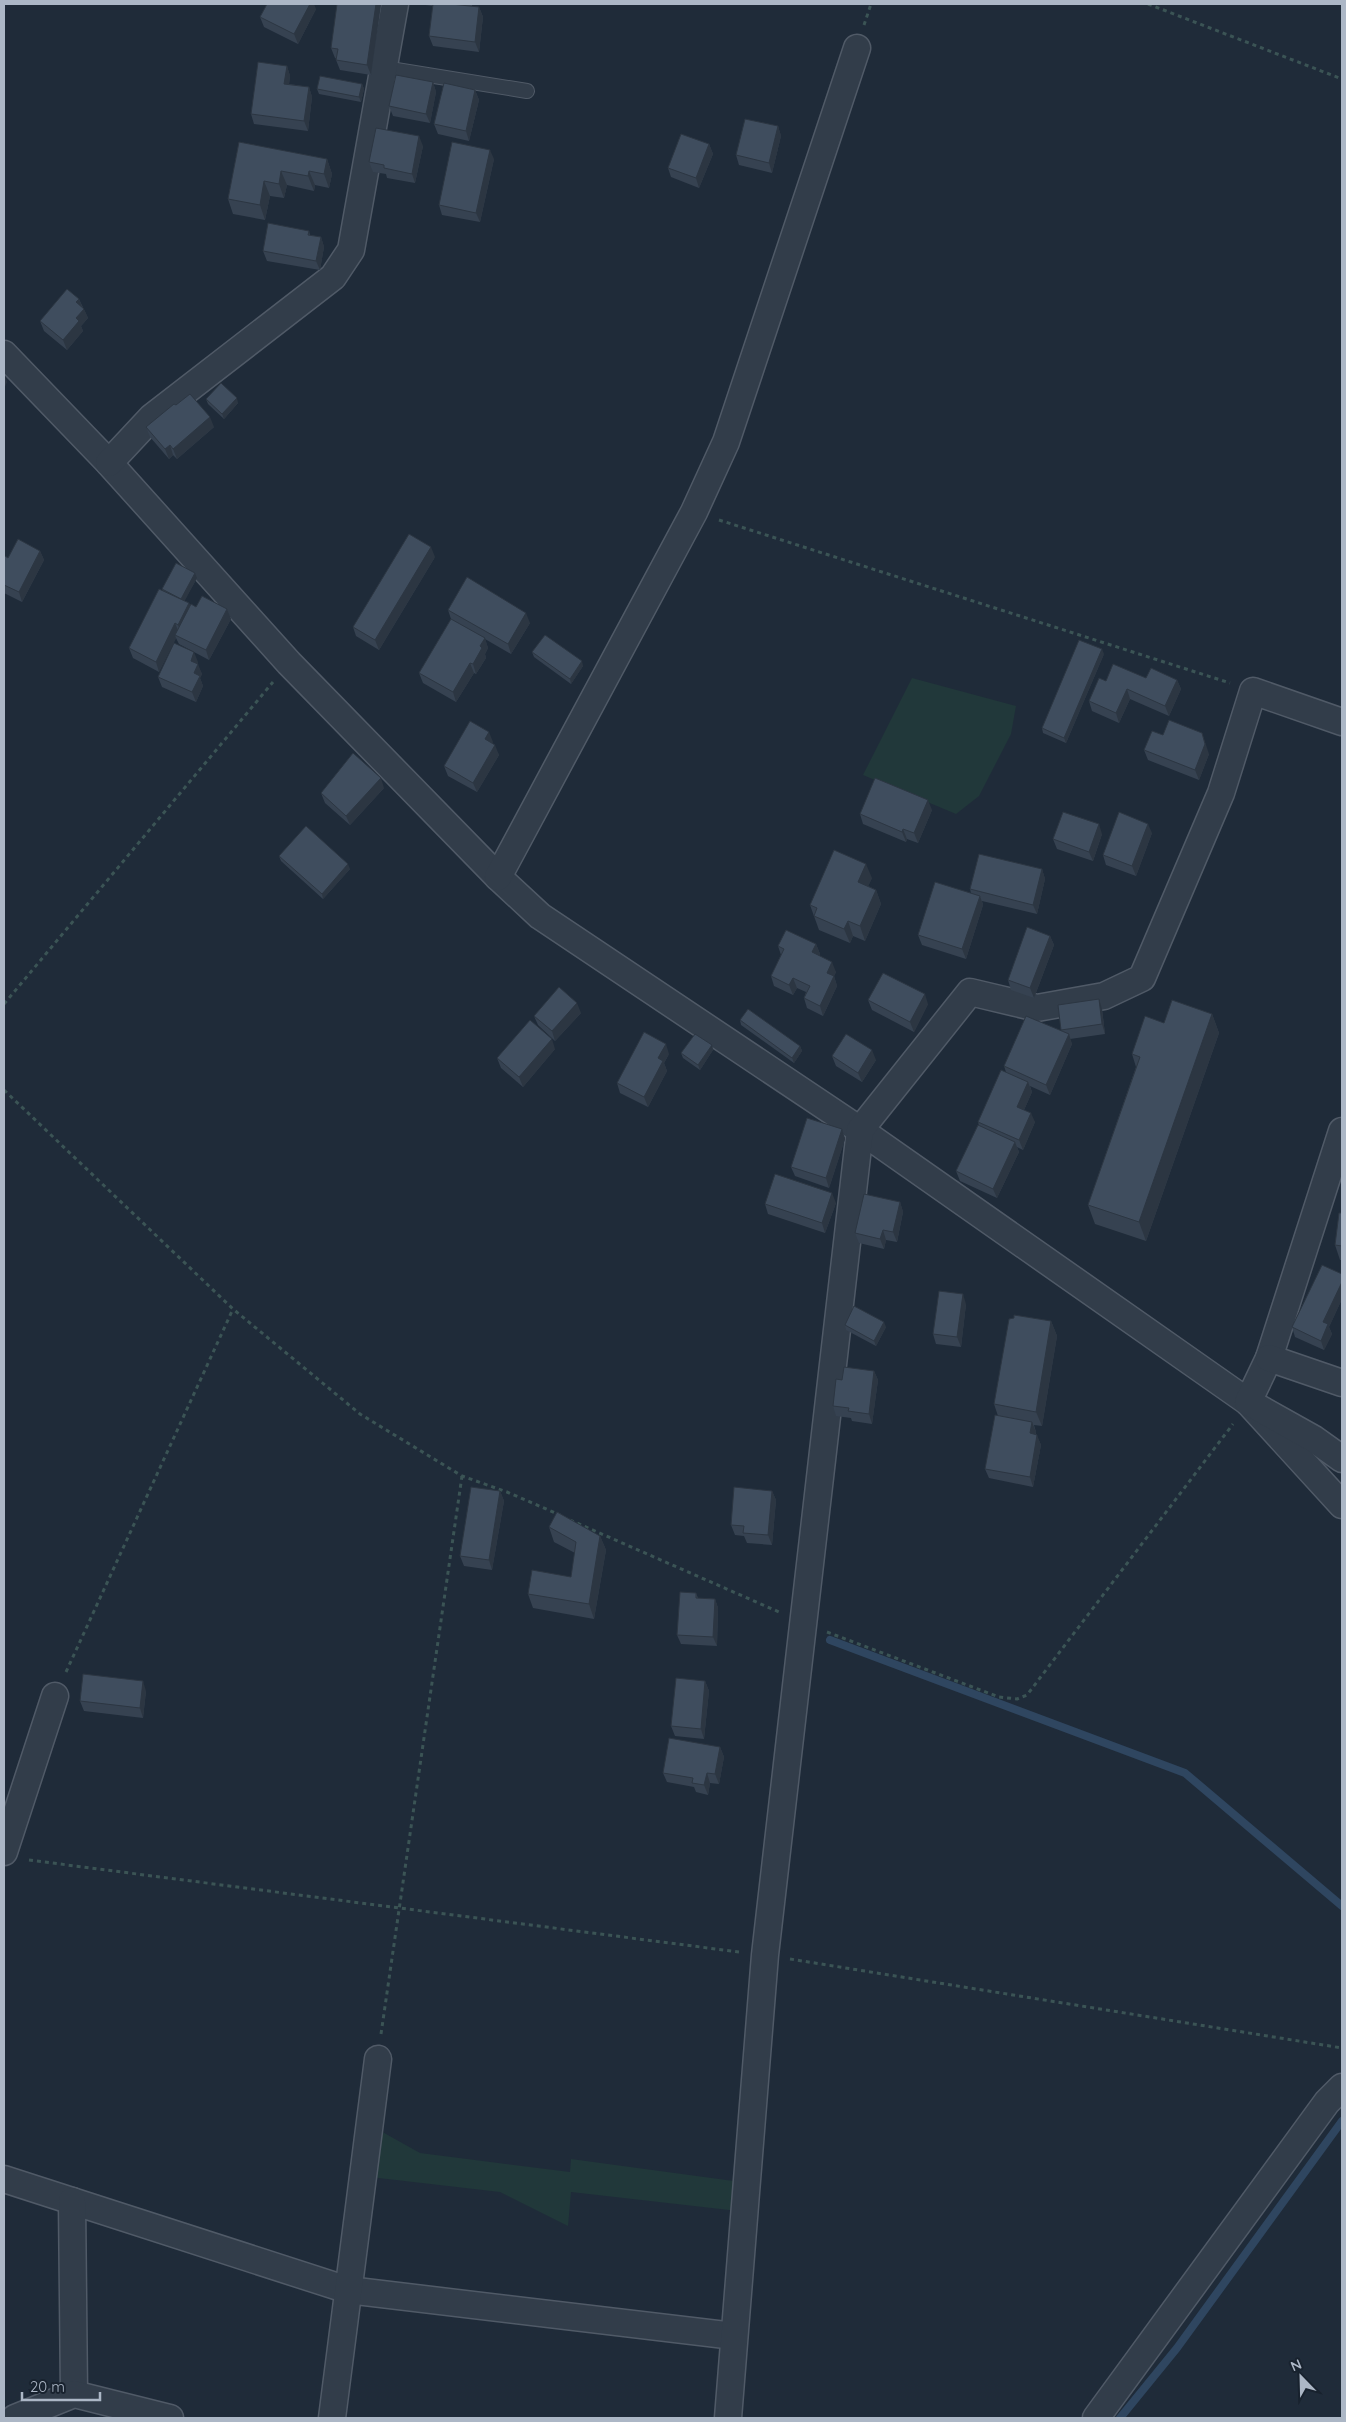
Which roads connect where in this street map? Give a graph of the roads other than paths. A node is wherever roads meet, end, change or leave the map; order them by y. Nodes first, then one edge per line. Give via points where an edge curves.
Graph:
1 (395, 4) edge
2 (857, 48) dead end
3 (384, 68) junction
4 (527, 91) dead end
5 (4, 354) edge
6 (109, 463) junction
7 (1342, 722) edge
8 (498, 877) junction
9 (860, 1130) junction
10 (1342, 1131) edge
11 (1269, 1358) junction
12 (1342, 1383) edge
13 (1248, 1402) junction
14 (1342, 1458) edge
15 (1342, 1505) edge
16 (55, 1696) road end
17 (14, 1856) edge
18 (378, 2059) road end
19 (1342, 2087) edge
20 (4, 2179) edge
21 (72, 2202) junction
22 (348, 2290) junction
23 (734, 2336) junction
24 (74, 2394) junction
25 (15, 2418) edge
26 (170, 2418) edge
27 (332, 2418) edge
28 (728, 2418) edge
29 (1096, 2418) edge

1 - 3 street
2 - 8 street via 726,442 694,512
3 - 4 lane
3 - 6 street via 351,250 333,277 152,417
5 - 6 street
6 - 8 street via 289,663
7 - 9 street via 1253,691 1221,793 1142,978 1104,996 1037,1008 970,992
8 - 9 street via 540,916
9 - 13 street
9 - 23 street via 765,1955
10 - 11 street
11 - 12 street
11 - 13 street
13 - 14 street via 1314,1438
13 - 15 street
16 - 17 street
18 - 22 street
19 - 29 street via 1327,2102
20 - 21 street
21 - 22 street
21 - 24 street
22 - 23 street
22 - 27 street
23 - 28 street
24 - 25 street
24 - 26 street

